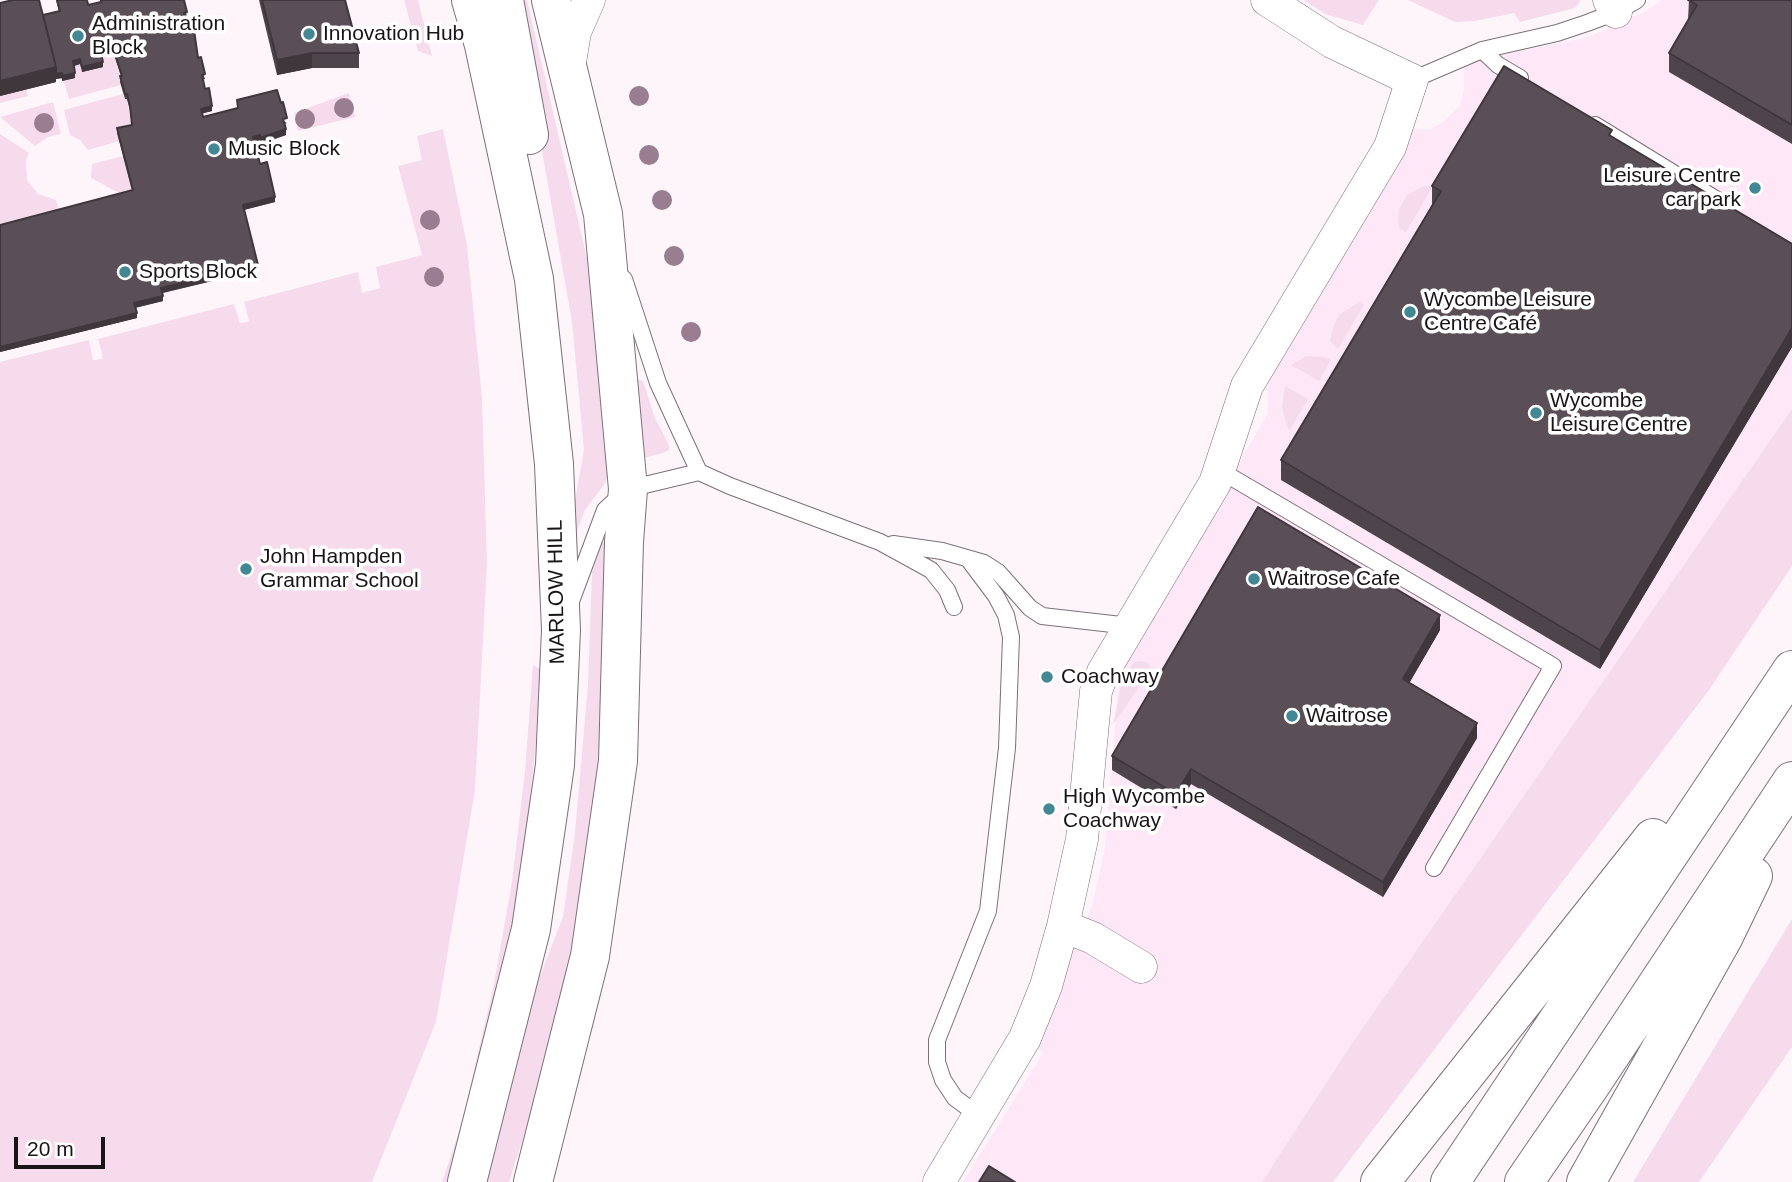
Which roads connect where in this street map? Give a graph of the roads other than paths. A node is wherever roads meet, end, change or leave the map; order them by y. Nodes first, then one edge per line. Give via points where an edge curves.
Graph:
1 (471, 0) edge
2 (504, 0) edge
3 (551, 0) edge
4 (589, 0) edge
5 (1267, 0) edge
6 (1621, 4) edge
7 (1482, 51) junction
8 (569, 68) junction
9 (1412, 80) junction
10 (1536, 88) edge
11 (1582, 117) edge
12 (1734, 210) edge
13 (603, 214) junction
14 (527, 249) junction
15 (1219, 470) junction
16 (699, 472) junction
17 (628, 489) junction
18 (880, 542) junction
19 (969, 560) junction
20 (954, 607) dead end
21 (1130, 626) junction
22 (561, 629) junction
23 (1792, 670) edge
24 (1765, 711) junction
25 (1792, 781) edge
26 (1792, 796) edge
27 (1434, 868) dead end
28 (1063, 926) junction
29 (1141, 967) dead end
30 (978, 1115) junction
31 (467, 1182) edge
32 (533, 1182) edge
33 (939, 1182) edge
34 (1380, 1182) edge
35 (1450, 1182) edge
36 (1524, 1182) edge
37 (1586, 1182) edge

1 - 14 main road, MARLOW HILL
2 - 14 main road via 529,139
3 - 8 main road
4 - 8 street via 575,33
5 - 9 street via 1332,41
6 - 7 lane via 1557,33
7 - 9 lane
7 - 10 lane
8 - 13 main road
9 - 15 street via 1390,148 1247,386
11 - 12 lane
13 - 16 lane via 658,383
13 - 17 main road
14 - 22 main road, MARLOW HILL via 554,464
15 - 21 street
15 - 27 lane via 1553,666
16 - 17 lane
16 - 18 lane
17 - 22 lane via 605,510
17 - 32 main road via 618,761 590,956
18 - 19 lane
18 - 20 lane via 931,570
19 - 21 lane via 998,572 1042,616
19 - 30 lane via 996,596 1012,637 1007,748 988,911 937,1040 943,1080 955,1098
21 - 28 street via 1096,691 1082,839
22 - 31 main road, MARLOW HILL via 555,765 531,929
23 - 24 main road
24 - 34 main road via 1651,839
24 - 35 main road
25 - 36 main road
26 - 37 main road via 1723,938
28 - 29 street
28 - 30 street via 1025,1038
30 - 33 street

